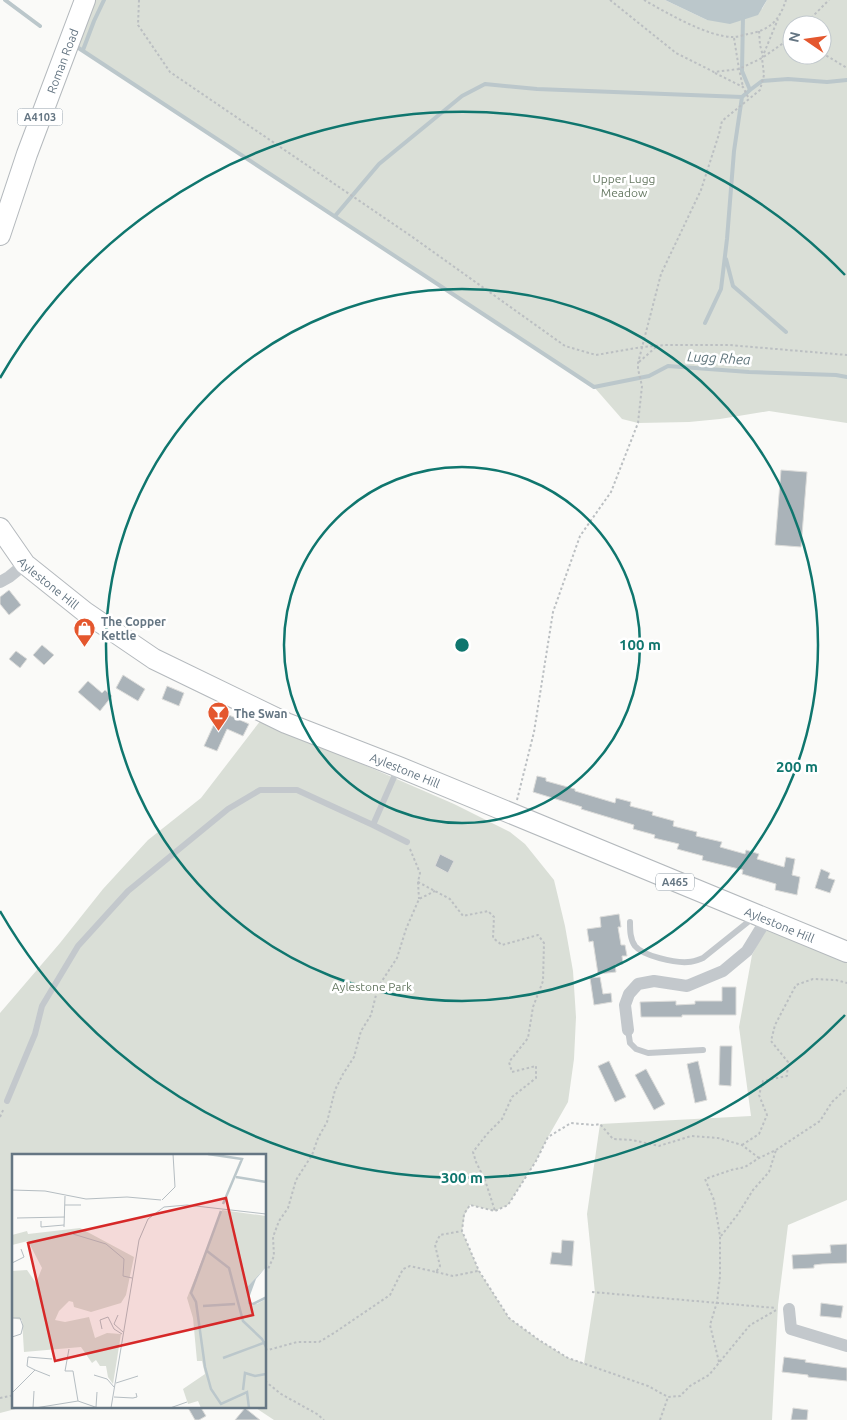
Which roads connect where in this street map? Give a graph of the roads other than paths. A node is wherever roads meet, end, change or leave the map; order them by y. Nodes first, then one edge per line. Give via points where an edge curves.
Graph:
1 (85, 0) edge
2 (0, 235) edge
3 (0, 528) edge
4 (25, 564) junction
5 (0, 582) edge
6 (399, 767) junction
7 (373, 825) junction
8 (407, 842) road end
9 (761, 918) junction
10 (630, 922) dead end
11 (847, 952) edge
12 (628, 1030) joint
13 (703, 1050) dead end
14 (7, 1101) dead end
15 (784, 1308) road end
16 (847, 1346) edge

1 - 2 highway, Roman Road / A4103
3 - 4 highway, Aylestone Hill / A465
4 - 5 street
4 - 6 highway, Aylestone Hill / A465 via 85,612 154,659 286,723
6 - 7 lane
6 - 9 highway, Aylestone Hill / A465
7 - 8 lane
7 - 14 lane via 297,790 260,790 228,809 128,892 78,946 42,1006 35,1034
9 - 10 lane via 703,958 686,963 643,953 632,941
9 - 11 highway, Aylestone Hill / A465
9 - 12 street via 747,951 723,971 687,986 654,981 638,984 629,994 626,1005
12 - 13 lane via 630,1043 648,1053
15 - 16 street via 791,1329

